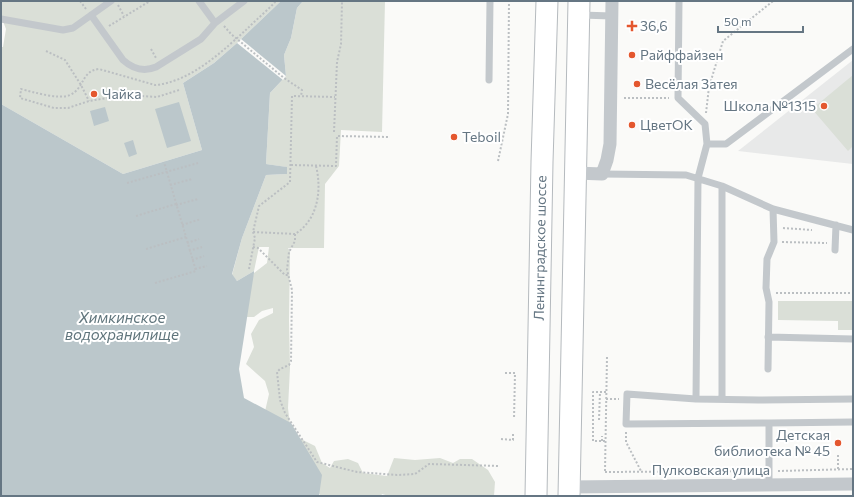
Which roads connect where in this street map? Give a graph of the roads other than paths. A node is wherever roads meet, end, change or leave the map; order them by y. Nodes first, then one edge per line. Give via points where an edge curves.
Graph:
1 (111, 1) edge
2 (199, 1) edge
3 (244, 1) edge
4 (490, 1) edge
5 (547, 1) edge
6 (612, 1) edge
7 (679, 1) edge
8 (579, 8) edge
9 (89, 13) junction
10 (612, 16) junction
11 (1, 19) edge
12 (215, 23) junction
13 (853, 49) edge
14 (490, 80) dead end
15 (707, 144) junction
16 (576, 173) junction
17 (602, 174) junction
18 (698, 178) junction
19 (722, 186) junction
20 (773, 209) junction
21 (836, 226) junction
22 (853, 230) edge
23 (835, 250) dead end
24 (768, 337) junction
25 (853, 339) edge
26 (768, 369) dead end
27 (696, 399) junction
28 (722, 399) junction
29 (853, 399) edge
30 (853, 422) edge
31 (769, 423) junction
32 (853, 484) edge
33 (769, 486) junction
34 (570, 491) edge
35 (615, 491) edge
36 (536, 496) edge

1 - 9 lane
2 - 12 lane
3 - 12 lane
4 - 14 lane
5 - 36 main road, Ленинградское шоссе
6 - 10 street
7 - 15 lane via 678,98 705,124
8 - 10 lane
8 - 16 main road
9 - 11 lane via 73,28 63,30
9 - 12 lane via 123,60 130,66 140,69 156,67 201,39
10 - 17 street via 610,144
13 - 15 lane via 726,144
15 - 18 lane
16 - 17 street
16 - 34 main road
17 - 18 lane via 686,175
18 - 19 lane
18 - 27 lane
19 - 20 lane
19 - 28 lane
20 - 21 lane
20 - 24 lane via 774,242 767,259
21 - 22 lane
21 - 23 lane
24 - 25 lane
24 - 26 lane
27 - 28 lane
27 - 31 lane via 627,394 626,424
28 - 29 lane
30 - 31 lane
31 - 33 lane
32 - 33 street, Пулковская улица
33 - 35 street, Пулковская улица
34 - 35 street, Пулковская улица

